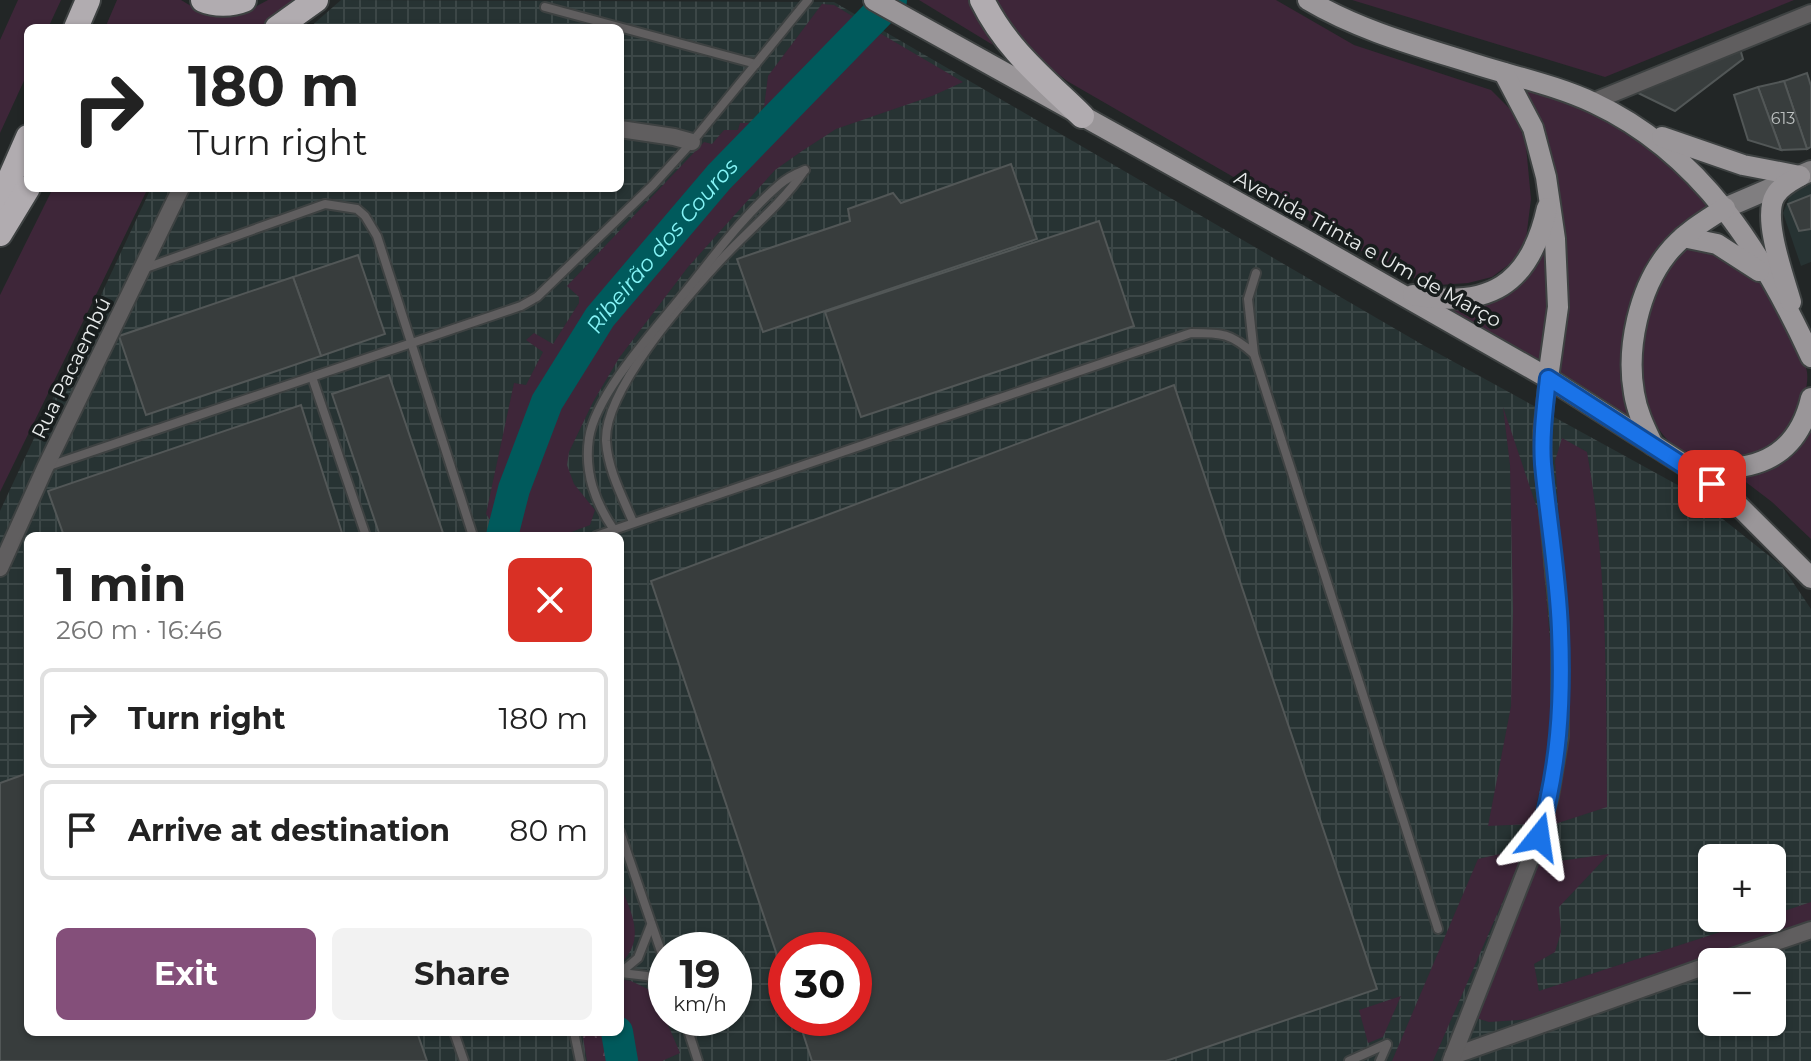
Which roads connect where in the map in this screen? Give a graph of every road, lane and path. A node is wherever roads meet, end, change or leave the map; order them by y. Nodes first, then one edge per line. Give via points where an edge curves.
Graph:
1 (88, 0) edge
2 (203, 0) edge
3 (244, 0) edge
4 (316, 0) edge
5 (808, 0) edge
6 (982, 0) edge
7 (1308, 0) edge
8 (875, 1) edge
9 (545, 7) dead end
10 (1811, 13) edge
11 (78, 24) edge
12 (283, 24) edge
13 (608, 24) edge
14 (624, 28) edge
15 (756, 64) junction
16 (1504, 73) junction
17 (1592, 102) junction
18 (1082, 116) junction
19 (624, 130) edge
20 (1648, 133) junction
21 (692, 142) junction
22 (24, 146) edge
23 (1805, 174) edge
24 (26, 192) edge
25 (179, 192) edge
26 (0, 201) edge
27 (1549, 201) junction
28 (1725, 208) junction
29 (0, 234) edge
30 (1683, 237) junction
31 (142, 269) junction
32 (1256, 273) dead end
33 (1769, 278) junction
34 (1399, 293) junction
35 (1796, 325) junction
36 (410, 344) junction
37 (1254, 354) junction
38 (1811, 357) edge
39 (312, 377) junction
40 (1548, 378) junction
41 (1811, 398) edge
42 (1654, 446) junction
43 (45, 468) junction
44 (1691, 469) junction
45 (633, 522) junction
46 (614, 530) junction
47 (365, 532) edge
48 (472, 532) edge
49 (608, 532) edge
50 (0, 568) edge
51 (1811, 578) edge
52 (624, 844) edge
53 (652, 924) junction
54 (1438, 929) dead end
55 (1811, 930) edge
56 (649, 932) edge
57 (655, 932) edge
58 (648, 934) edge
59 (1759, 948) edge
60 (1698, 969) edge
61 (624, 970) edge
62 (624, 973) edge
63 (648, 976) edge
64 (455, 1036) edge
65 (575, 1036) edge
66 (690, 1036) edge
67 (1452, 1058) edge
68 (464, 1061) edge
69 (580, 1061) edge
70 (698, 1061) edge
71 (1349, 1061) edge
72 (1380, 1061) edge

1 - 11 highway
2 - 3 highway
4 - 12 highway
5 - 15 lane
6 - 18 highway via 1015,53
7 - 16 main road via 1400,40
8 - 18 main road, Avenida Trinta e Um de Março
9 - 13 lane
10 - 17 street
14 - 15 lane
15 - 21 lane
16 - 17 main road
16 - 27 main road via 1533,128
17 - 20 main road
18 - 34 main road, Avenida Trinta e Um de Março
19 - 21 street
20 - 23 main road via 1751,167
20 - 28 main road
21 - 36 lane via 537,297
22 - 26 highway
23 - 28 street
23 - 35 main road via 1776,193 1771,210
24 - 29 highway
25 - 31 street, Rua Pacaembú
27 - 34 main road via 1536,246 1503,285 1459,300
27 - 40 main road via 1558,307
28 - 30 main road
28 - 33 main road
30 - 33 main road via 1717,244
30 - 42 main road via 1650,282 1633,349 1637,408
31 - 36 lane via 325,204 357,209 377,236
31 - 43 street, Rua Pacaembú
32 - 37 lane via 1248,299
33 - 35 main road
34 - 40 main road, Avenida Trinta e Um de Março
35 - 38 main road
36 - 39 lane
36 - 48 lane
37 - 45 lane via 1225,333 1191,333
37 - 54 lane
39 - 43 lane
39 - 47 lane
40 - 42 main road, Avenida Trinta e Um de Março
40 - 67 street via 1543,463 1560,629 1560,736 1539,837
41 - 44 main road via 1803,423 1781,452 1729,470
42 - 44 main road, Avenida Trinta e Um de Março
43 - 50 street, Rua Pacaembú
44 - 51 main road, Avenida Trinta e Um de Março via 1733,500
45 - 46 lane
45 - 46 lane via 612,473 606,440 612,407 624,382 716,264 805,170 776,188 718,252 630,362 602,406 589,435 587,462 591,486
46 - 49 lane
52 - 53 lane
53 - 56 lane
53 - 57 lane
55 - 59 street
58 - 61 lane via 638,958
60 - 67 street
62 - 63 lane
64 - 68 lane
65 - 69 lane
66 - 70 lane
71 - 72 lane via 1387,1044

